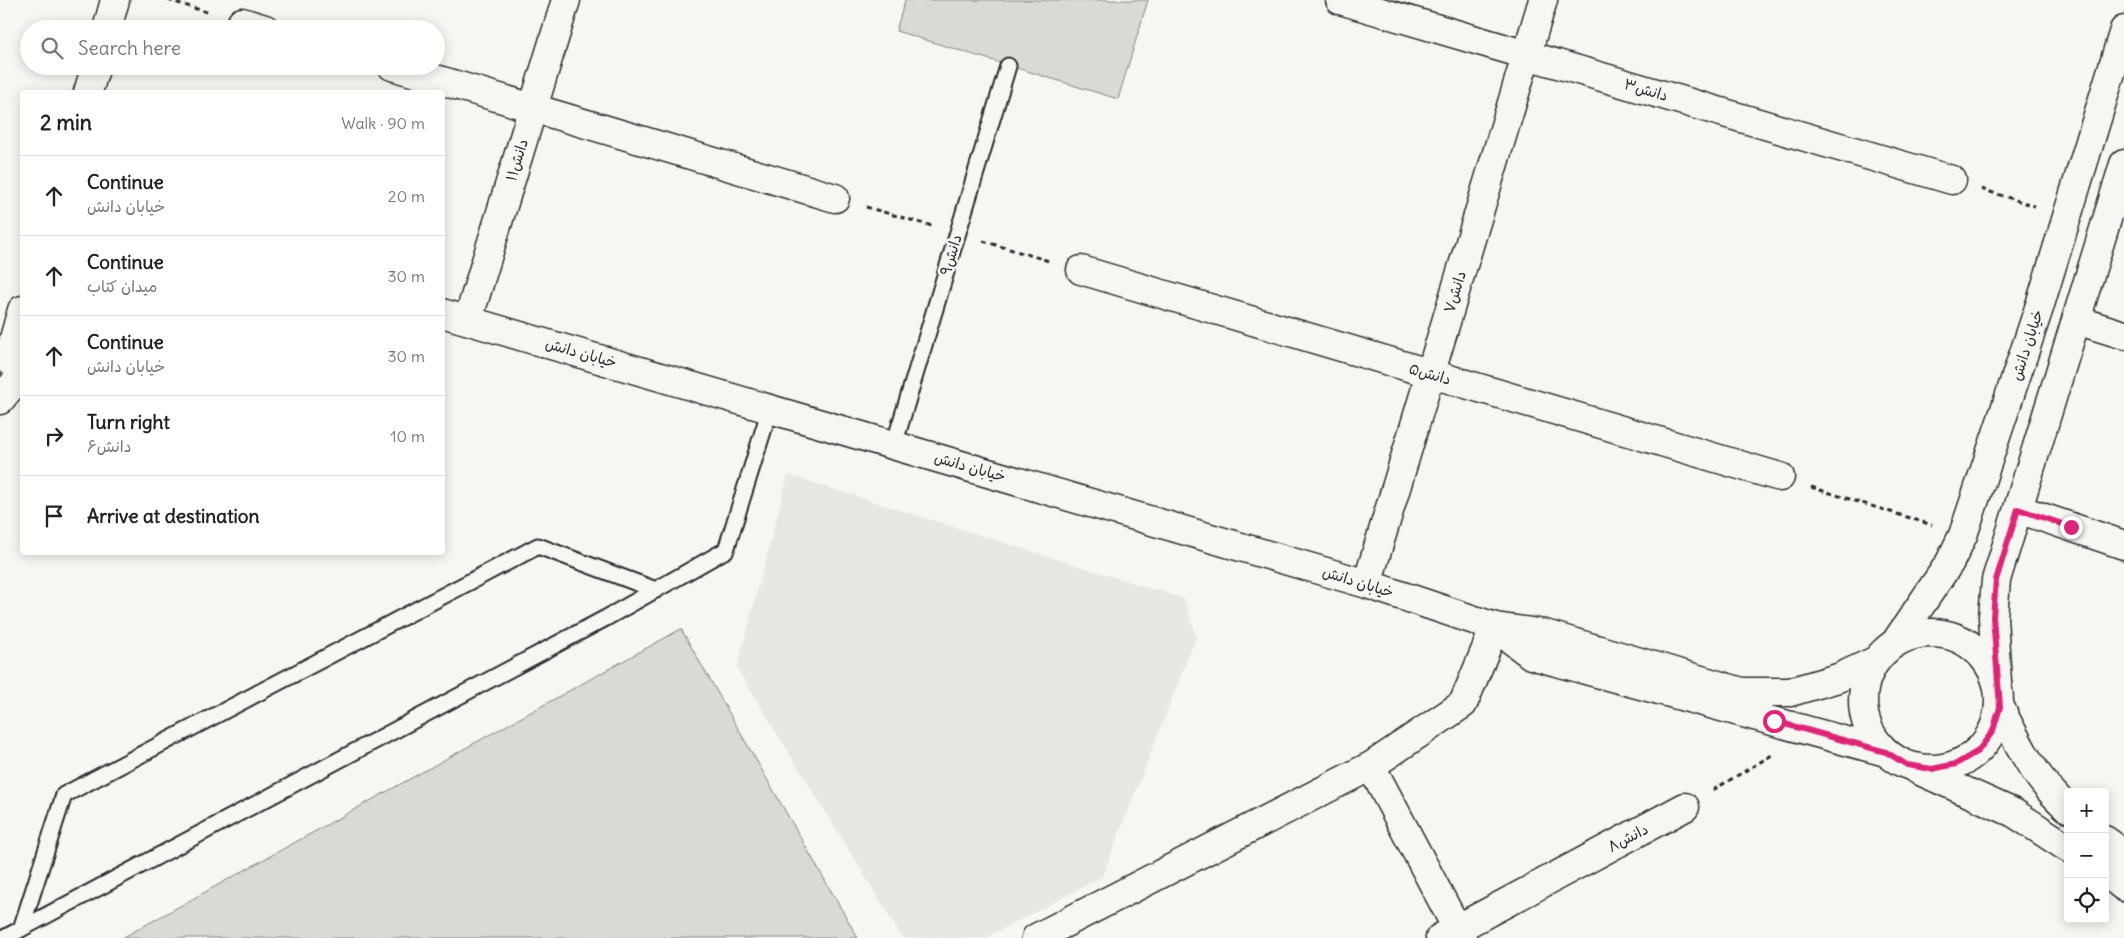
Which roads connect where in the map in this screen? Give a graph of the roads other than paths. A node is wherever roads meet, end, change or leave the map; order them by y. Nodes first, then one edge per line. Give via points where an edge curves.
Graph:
1 (115, 0) edge
2 (566, 0) edge
3 (1340, 0) edge
4 (1543, 0) edge
5 (109, 20) edge
6 (2124, 30) edge
7 (1526, 55) junction
8 (1008, 66) dead end
9 (93, 75) edge
10 (422, 75) edge
11 (89, 90) edge
12 (533, 108) junction
13 (2124, 164) edge
14 (1952, 180) road end
15 (835, 198) road end
16 (1081, 270) road end
17 (455, 316) edge
18 (2076, 320) junction
19 (20, 326) edge
20 (2124, 336) edge
21 (15, 367) edge
22 (1430, 374) junction
23 (0, 400) edge
24 (770, 409) junction
25 (894, 445) junction
26 (1780, 477) road end
27 (2018, 509) junction
28 (2124, 545) edge
29 (1367, 584) junction
30 (656, 590) junction
31 (1495, 627) junction
32 (1886, 652) junction
33 (1998, 694) junction
34 (1896, 758) junction
35 (1371, 766) junction
36 (2064, 804) edge
37 (1685, 808) road end
38 (2109, 843) edge
39 (2064, 845) edge
40 (2124, 854) edge
41 (2109, 875) edge
42 (2124, 887) edge
43 (21, 929) junction
44 (1453, 935) edge
45 (4, 938) edge
46 (1036, 938) edge

1 - 5 street
2 - 12 street, دانش۱۱
3 - 7 street, دانش۳
4 - 7 street, دانش۷
6 - 32 street, خیابان دانش via 2036,317 1963,535 1950,562
7 - 14 street, دانش۳
7 - 22 street, دانش۷
8 - 25 lane, دانش۹
9 - 11 street
10 - 12 street
12 - 15 street
12 - 17 street, دانش۱۱
13 - 18 street
16 - 22 street, دانش۵
17 - 24 street, خیابان دانش
18 - 20 street
18 - 27 street
19 - 21 street
21 - 23 street
22 - 26 street, دانش۵
22 - 29 street, دانش۷
24 - 25 street, خیابان دانش
24 - 30 lane via 726,550
25 - 29 street, خیابان دانش
27 - 28 street
27 - 33 street via 1996,580 1993,617
29 - 31 street, خیابان دانش
30 - 43 lane
30 - 43 lane via 538,546 64,795
31 - 32 street, خیابان دانش via 1545,634 1742,692 1790,692 1838,678
31 - 34 street, خیابان دانش via 1531,655
31 - 35 street via 1463,704
32 - 33 street via 1918,634 1943,634 1967,643 1986,659
32 - 34 street via 1865,683 1863,708 1870,732
33 - 34 street via 1993,731 1978,751 1956,764 1932,769
33 - 36 street via 2026,759
34 - 39 street via 2014,813
35 - 44 street
35 - 46 street
37 - 44 street, دانش۸
38 - 40 street
41 - 42 street
43 - 45 lane

